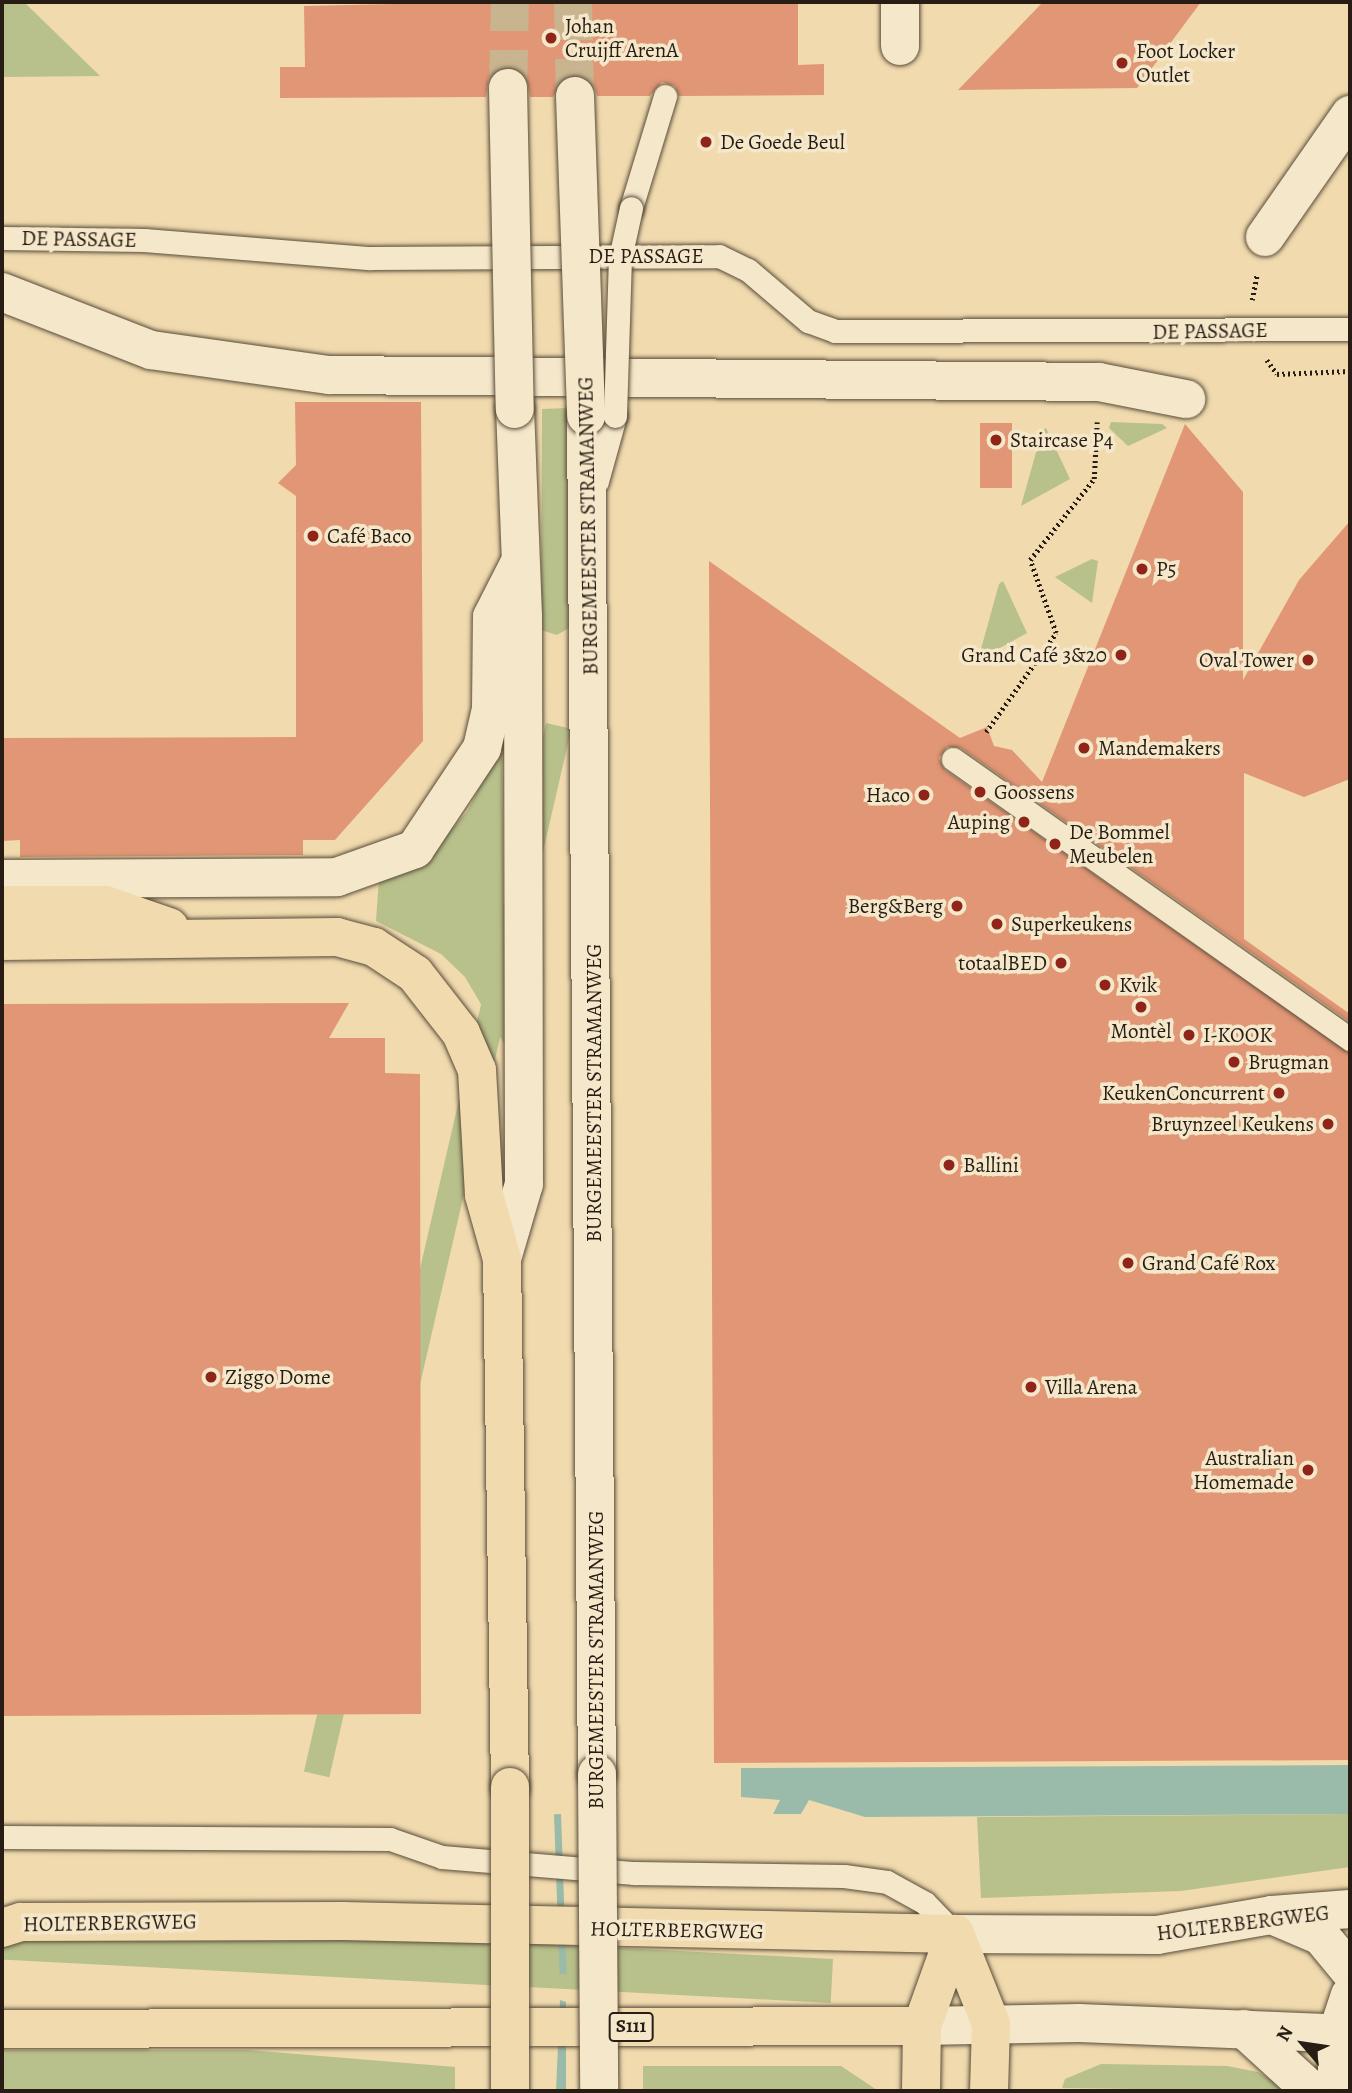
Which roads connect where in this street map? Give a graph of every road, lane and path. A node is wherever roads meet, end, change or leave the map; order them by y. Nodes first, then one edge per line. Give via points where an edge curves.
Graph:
1 (900, 2) edge
2 (900, 46) dead end
3 (508, 88) tunnel mouth
4 (575, 96) tunnel mouth
5 (665, 96) dead end
6 (1350, 115) edge
7 (1265, 237) joint
8 (2, 238) edge
9 (2, 292) edge
10 (1350, 329) edge
11 (1245, 330) junction
12 (1099, 382) junction
13 (1186, 399) dead end
14 (601, 416) junction
15 (518, 565) junction
16 (986, 732) dead end
17 (953, 759) dead end
18 (2, 879) edge
19 (2, 905) edge
20 (191, 935) junction
21 (2, 941) edge
22 (1350, 1039) edge
23 (502, 1259) junction
24 (2, 1837) edge
25 (1350, 1909) edge
26 (1272, 1914) junction
27 (8, 1923) edge
28 (955, 1934) junction
29 (1350, 1971) edge
30 (1350, 1995) edge
31 (991, 2024) junction
32 (922, 2026) junction
33 (1346, 2028) edge
34 (2, 2029) edge
35 (1244, 2029) junction
36 (510, 2091) edge
37 (598, 2091) edge
38 (921, 2091) edge
39 (989, 2091) edge
40 (1312, 2091) edge
41 (1337, 2091) edge

1 - 2 main road
3 - 15 main road, bridge
4 - 14 main road, BURGEMEESTER STRAMANWEG, bridge
5 - 14 lane, bridge via 620,258
6 - 7 main road
7 - 11 path
8 - 11 lane, DE PASSAGE via 144,240 370,258 719,256 748,270 808,321 835,331
9 - 12 main road via 151,350 329,374
10 - 11 lane, DE PASSAGE
12 - 13 main road
12 - 16 path via 1094,479 1030,560 1056,633
14 - 37 main road, BURGEMEESTER STRAMANWEG, bridge via 587,514
15 - 18 main road via 492,617 491,709 482,748 458,794 415,849 337,877
15 - 23 main road via 524,1184
17 - 22 lane
19 - 20 main road via 105,905
20 - 21 main road
20 - 23 main road via 337,937 374,947 415,974 461,1033 477,1070 484,1195
23 - 36 main road, bridge
24 - 28 lane via 390,1839 442,1857 565,1868 844,1876 887,1882 925,1903
25 - 26 main road, HOLTERBERGWEG
26 - 28 main road, HOLTERBERGWEG via 1157,1935
26 - 29 main road via 1321,1936
27 - 28 main road, HOLTERBERGWEG via 344,1921
28 - 31 main road
28 - 32 main road
30 - 33 main road
31 - 32 main road, S111
31 - 35 main road, S111
31 - 39 main road
32 - 34 main road, S111
32 - 38 main road
33 - 35 main road, S111
33 - 41 main road
35 - 40 main road

